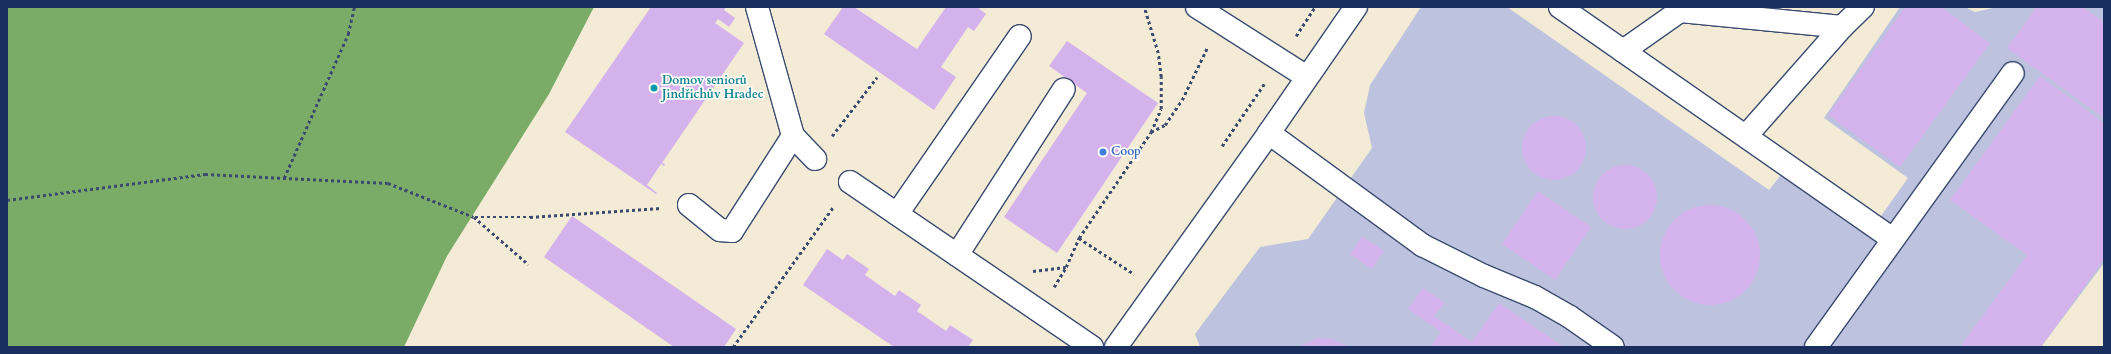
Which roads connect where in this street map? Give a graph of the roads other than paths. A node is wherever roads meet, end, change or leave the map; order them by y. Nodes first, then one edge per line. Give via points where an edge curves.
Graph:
1 (757, 7) edge
2 (1197, 7) edge
3 (1356, 7) edge
4 (1560, 7) edge
5 (1863, 7) edge
6 (1842, 27) junction
7 (1020, 36) dead end
8 (1623, 51) junction
9 (2012, 73) dead end
10 (1307, 77) junction
11 (1064, 89) dead end
12 (1269, 133) junction
13 (793, 136) junction
14 (1746, 136) junction
15 (815, 159) road end
16 (850, 182) road end
17 (689, 206) road end
18 (897, 214) junction
19 (1894, 239) junction
20 (957, 255) junction
21 (1092, 347) edge
22 (1116, 347) edge
23 (1613, 347) edge
24 (1816, 347) edge

1 - 13 street
2 - 10 street
3 - 10 street
4 - 8 street
5 - 6 street
6 - 8 street via 1680,11
6 - 14 street
7 - 18 street
8 - 14 street
9 - 19 street
10 - 12 street
11 - 20 street
12 - 22 street
12 - 23 street via 1422,245 1484,276 1535,297 1570,317
13 - 15 street
13 - 17 street via 732,231 720,230
14 - 19 street
16 - 18 street
18 - 20 street
19 - 24 street
20 - 21 street

